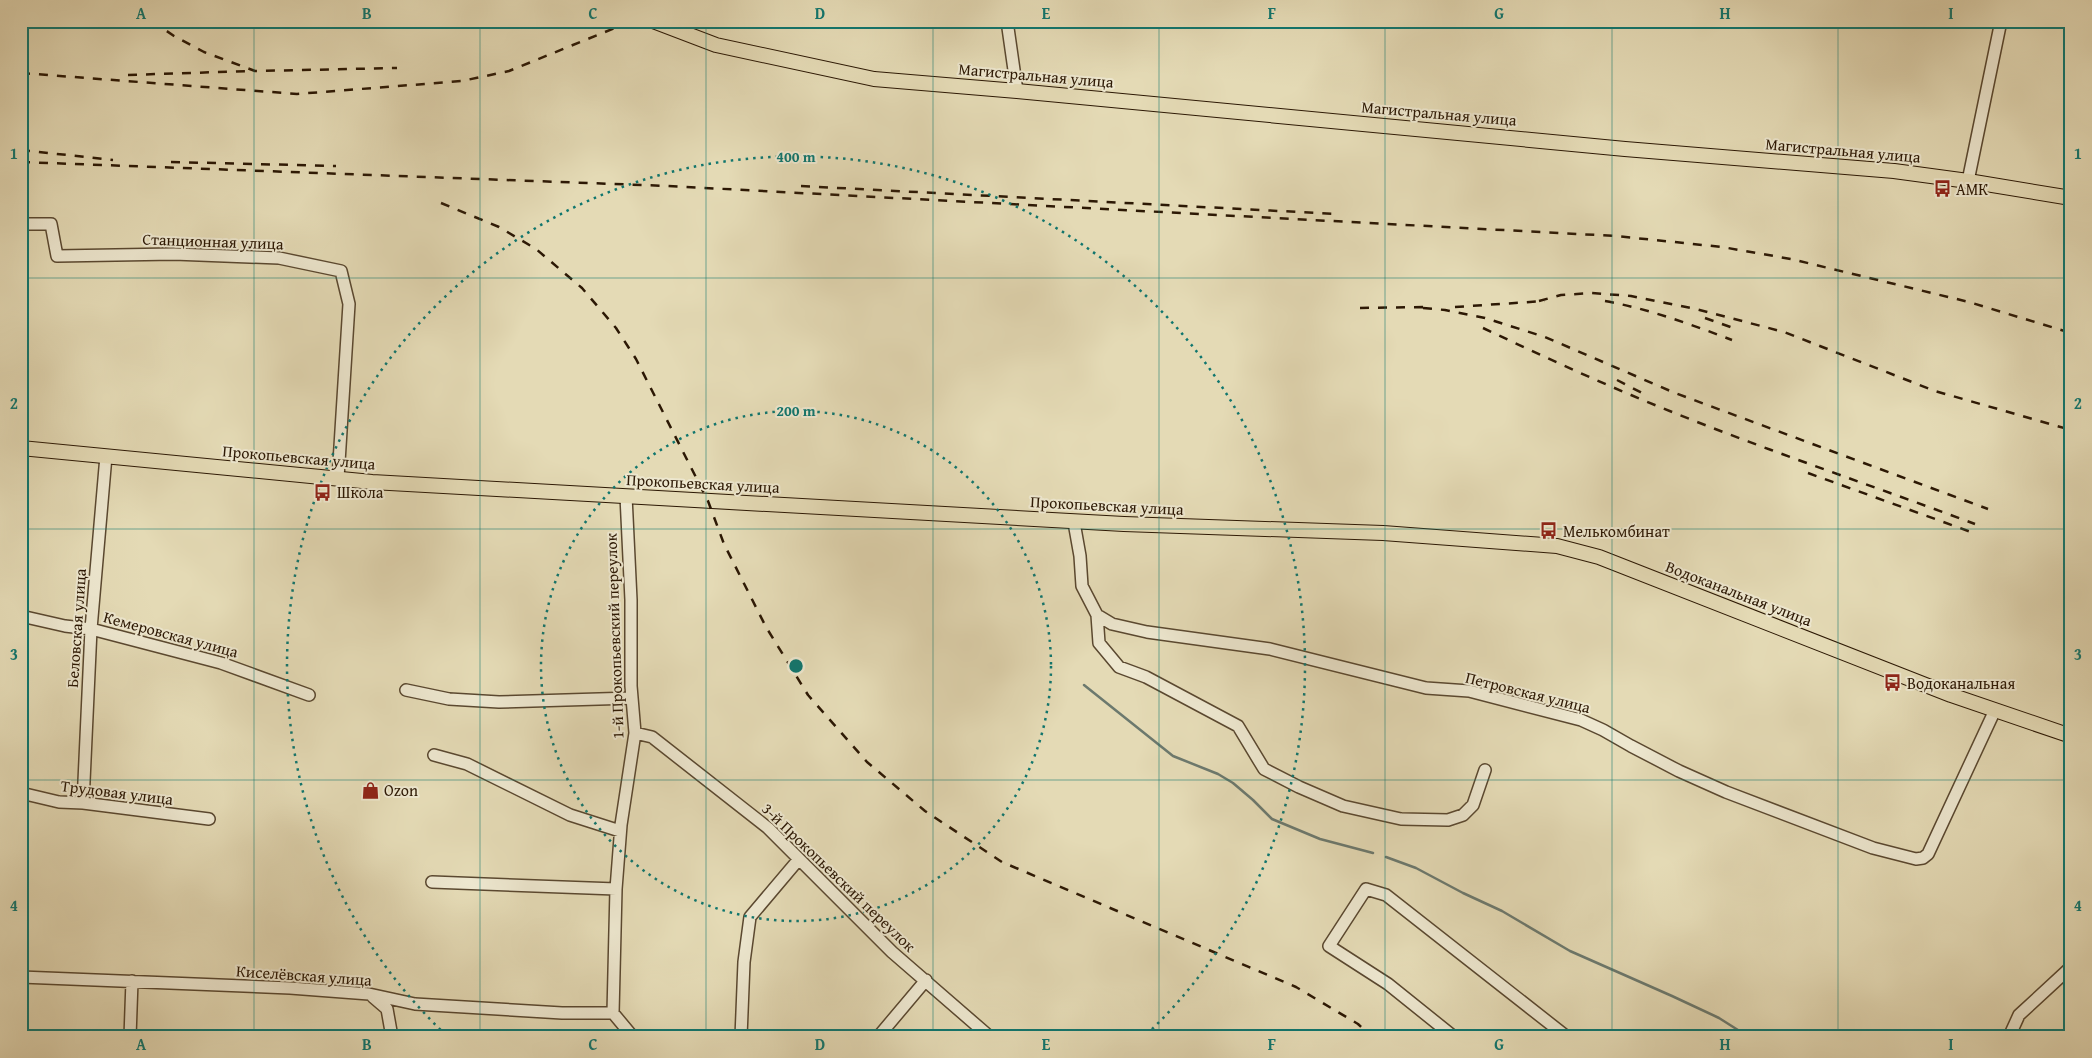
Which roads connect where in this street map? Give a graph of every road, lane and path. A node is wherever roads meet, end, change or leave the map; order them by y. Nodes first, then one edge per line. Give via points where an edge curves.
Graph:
1 (653, 21) edge
2 (1007, 21) edge
3 (2001, 21) edge
4 (1017, 91) junction
5 (1968, 181) junction
6 (2071, 198) edge
7 (21, 224) edge
8 (21, 448) edge
9 (106, 456) junction
10 (338, 478) junction
11 (626, 496) junction
12 (1075, 528) dead end
13 (1383, 533) joint
14 (1097, 615) junction
15 (21, 616) edge
16 (91, 629) junction
17 (406, 690) dead end
18 (309, 695) dead end
19 (632, 698) junction
20 (1995, 710) junction
21 (635, 733) junction
22 (2071, 736) edge
23 (434, 754) dead end
24 (1485, 770) dead end
25 (21, 793) edge
26 (83, 802) junction
27 (209, 819) dead end
28 (620, 831) junction
29 (799, 859) junction
30 (432, 882) dead end
31 (616, 889) junction
32 (2071, 967) edge
33 (21, 977) edge
34 (926, 980) junction
35 (132, 981) junction
36 (369, 994) junction
37 (613, 1013) junction
38 (130, 1037) edge
39 (392, 1037) edge
40 (633, 1037) edge
41 (741, 1037) edge
42 (878, 1037) edge
43 (990, 1037) edge
44 (1454, 1037) edge
45 (1567, 1037) edge
46 (2009, 1037) edge

1 - 4 main road, Магистральная улица via 716,45 874,79
2 - 4 street
3 - 5 street
4 - 5 main road, Магистральная улица via 1625,149 1894,171
5 - 6 main road, Магистральная улица
7 - 10 street, Станционная улица via 51,224 57,256 174,254 279,258 342,271 348,304
8 - 9 main road, Прокопьевская улица
9 - 10 main road, Прокопьевская улица
9 - 16 street, Беловская улица
10 - 11 main road, Прокопьевская улица
11 - 13 main road, Прокопьевская улица via 1124,524
11 - 19 street, 1-й Прокопьевский переулок
12 - 14 street via 1082,586
13 - 20 main road, Водоканальная улица via 1557,546 1599,557
14 - 20 street, Петровская улица via 1112,624 1147,632 1270,649 1426,688 1469,691 1581,720 1726,792 1873,848 1916,859 1928,854
14 - 24 street via 1100,643 1119,667 1146,677 1238,726 1264,769 1343,806 1401,819 1448,820 1463,815 1473,806
15 - 16 street, Кемеровская улица
16 - 18 street, Кемеровская улица via 221,663
16 - 26 street, Беловская улица
17 - 19 street via 449,699 499,702
19 - 21 street, 1-й Прокопьевский переулок
20 - 22 main road, Водоканальная улица
21 - 28 street, 1-й Прокопьевский переулок
21 - 29 street, 3-й Прокопьевский переулок via 652,737 768,828
23 - 28 street via 467,764 570,815
25 - 26 street, Трудовая улица via 59,802
26 - 27 street, Трудовая улица
28 - 31 street, 1-й Прокопьевский переулок
29 - 34 street, 3-й Прокопьевский переулок via 867,928
29 - 41 street via 750,917 744,962
30 - 31 street
31 - 37 street, 1-й Прокопьевский переулок
32 - 46 street via 2019,1015
33 - 35 street, Киселёвская улица
34 - 42 street
34 - 43 street, 3-й Прокопьевский переулок
35 - 36 street, Киселёвская улица
35 - 38 street
36 - 37 street, Киселёвская улица via 415,1004
36 - 39 street via 387,1009
37 - 40 street
44 - 45 street via 1388,984 1329,946 1366,889 1386,894

